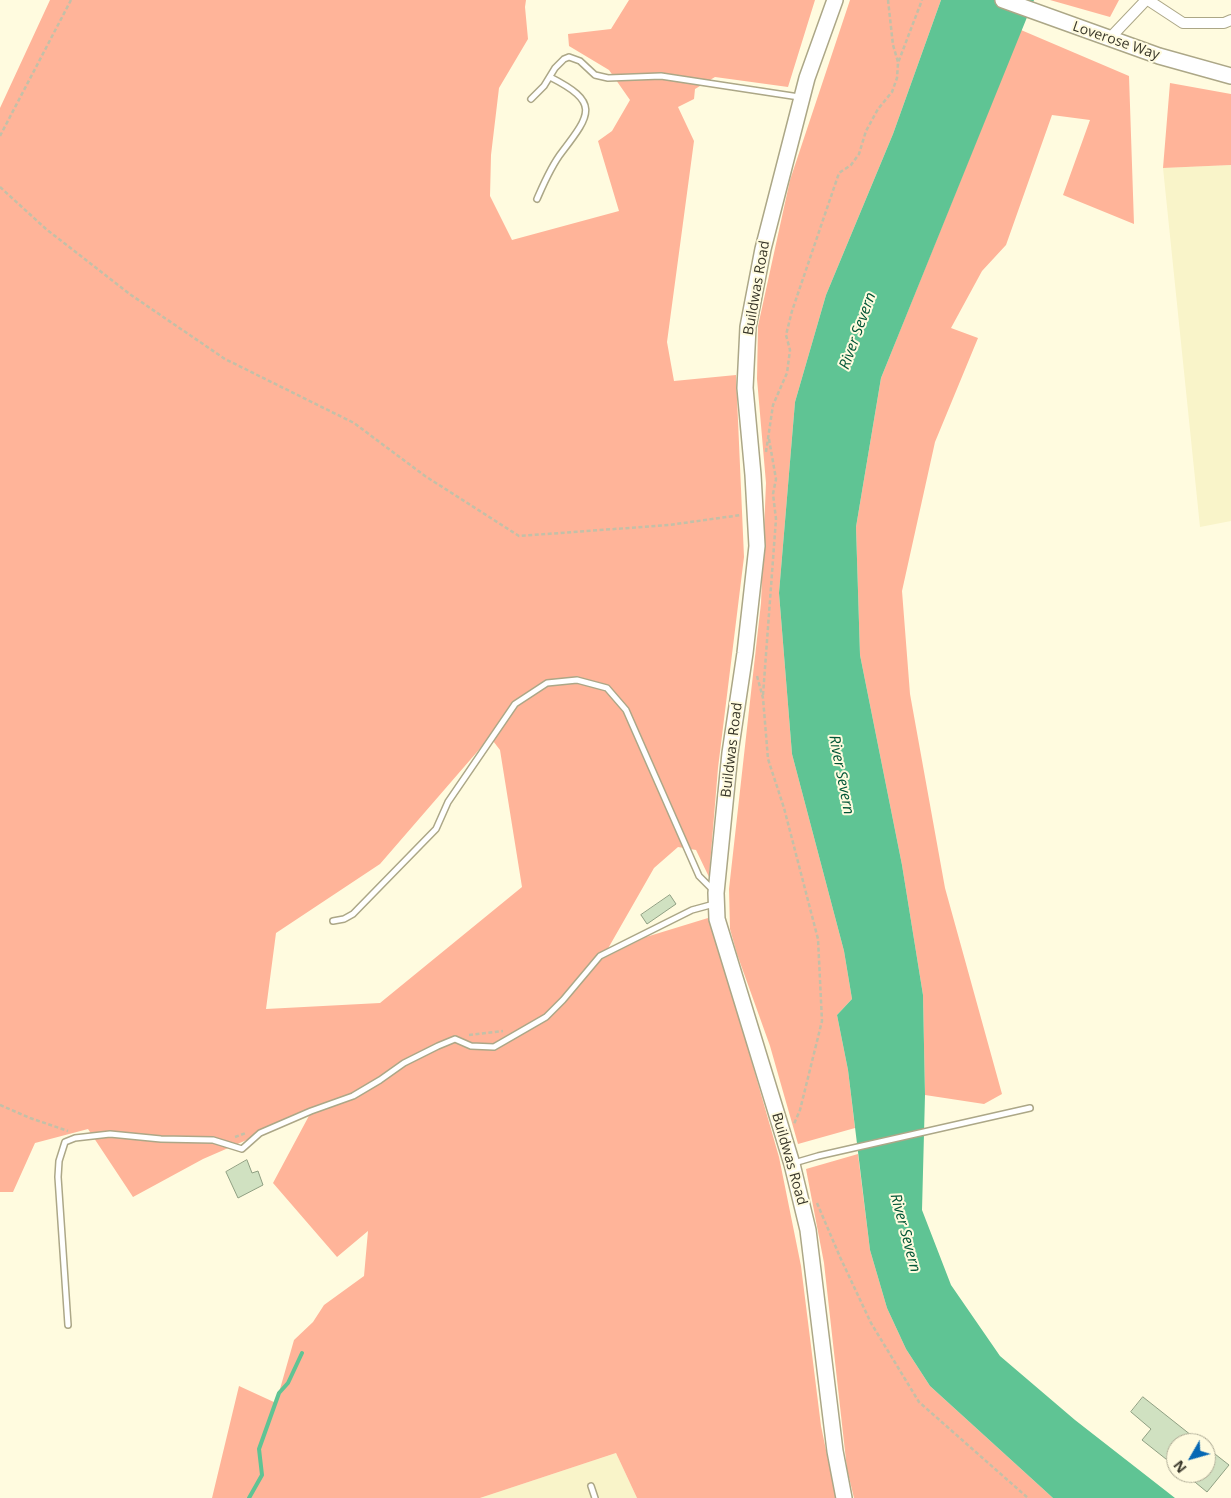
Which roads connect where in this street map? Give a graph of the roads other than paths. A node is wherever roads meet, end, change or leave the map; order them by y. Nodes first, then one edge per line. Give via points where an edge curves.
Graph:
1 (835, 0) edge
2 (1003, 0) edge
3 (1147, 0) edge
4 (1231, 20) edge
5 (1109, 39) junction
6 (1231, 76) edge
7 (550, 77) junction
8 (802, 97) junction
9 (531, 99) dead end
10 (538, 200) dead end
11 (716, 898) junction
12 (333, 921) dead end
13 (1030, 1108) dead end
14 (792, 1164) junction
15 (68, 1325) dead end
16 (591, 1486) dead end
17 (595, 1498) edge
18 (844, 1498) edge

1 - 8 street, Buildwas Road
2 - 5 street, Loverose Way
3 - 4 street via 1184,23 1224,23
3 - 5 street
5 - 6 street, Loverose Way
7 - 8 lane via 564,58 569,57 595,75 608,78 661,76
7 - 9 lane
7 - 10 lane via 577,93 585,106 586,116 576,136 552,168
8 - 11 street, Buildwas Road via 763,249 748,327 745,388 757,546 730,753
11 - 12 lane via 699,876 626,710 607,688 577,680 548,683 515,704 448,802 436,829 353,914
11 - 14 street, Buildwas Road via 717,919
11 - 15 lane via 600,956 546,1017 494,1047 471,1046 455,1039 404,1063 353,1096 260,1133 242,1148 212,1140 110,1134 65,1142 58,1177
13 - 14 lane
14 - 18 street, Buildwas Road via 808,1230 835,1451
16 - 17 lane

